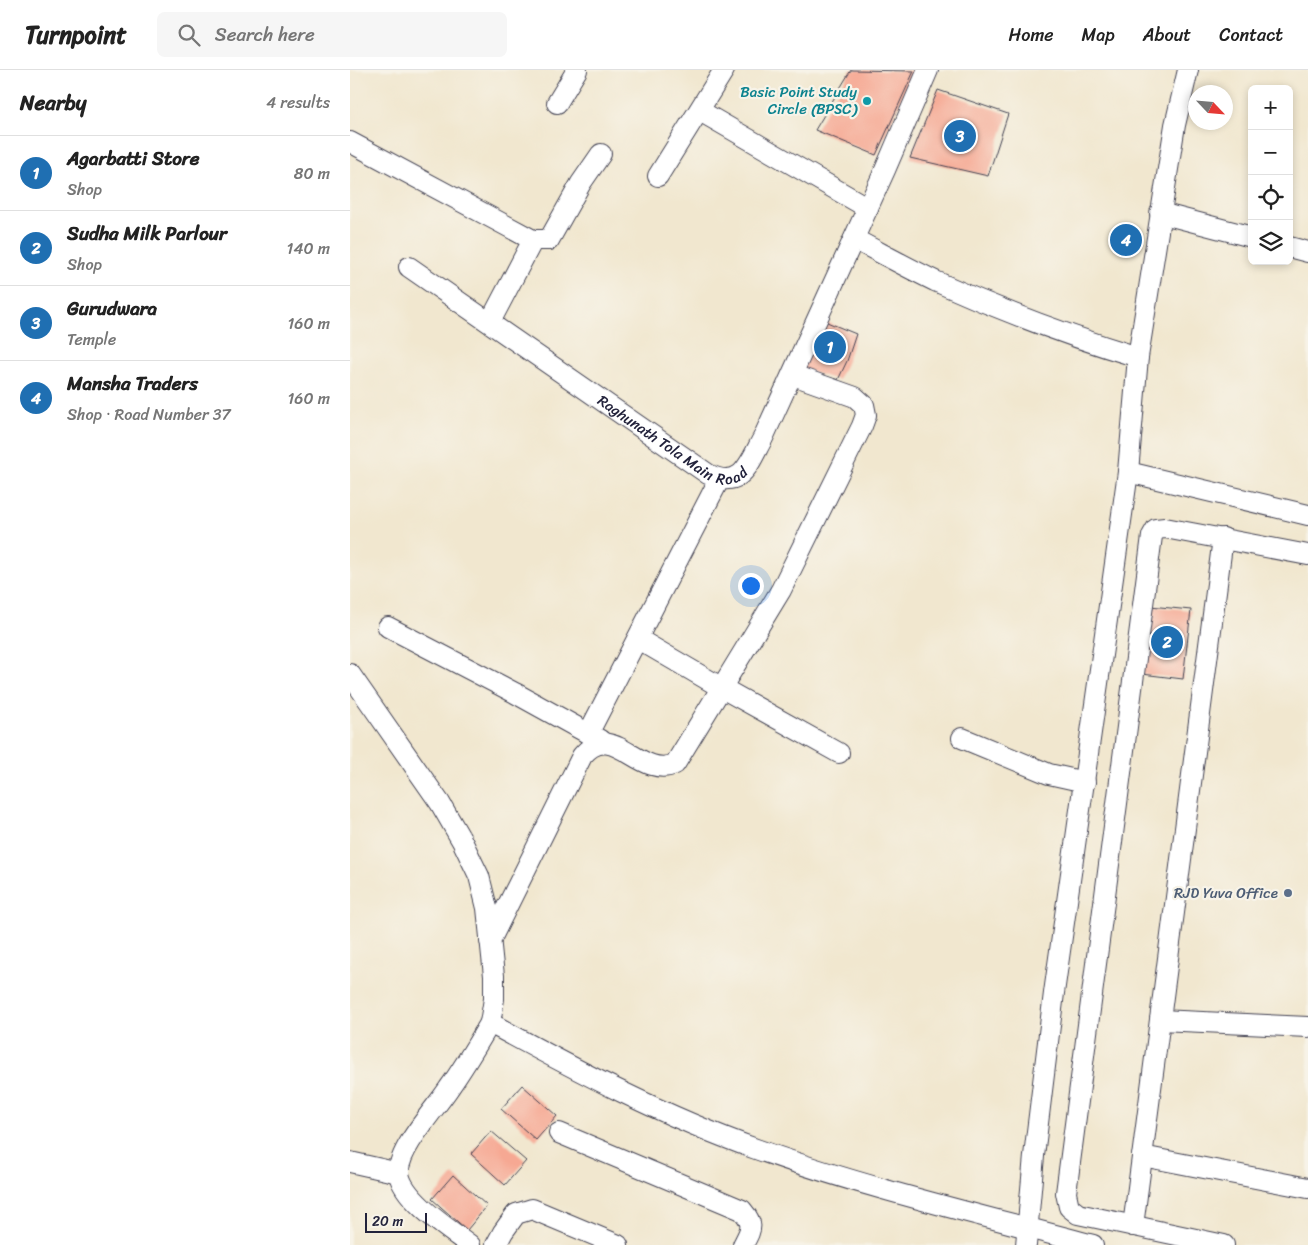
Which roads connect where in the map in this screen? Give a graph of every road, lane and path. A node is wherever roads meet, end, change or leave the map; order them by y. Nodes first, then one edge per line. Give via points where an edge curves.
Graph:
1 (577, 70) edge
2 (724, 70) edge
3 (928, 70) edge
4 (1188, 70) edge
5 (557, 103) dead end
6 (700, 111) junction
7 (350, 142) edge
8 (601, 154) dead end
9 (658, 176) dead end
10 (868, 208) junction
11 (1160, 213) junction
12 (1248, 236) edge
13 (854, 239) junction
14 (532, 240) junction
15 (1293, 248) edge
16 (1308, 252) edge
17 (409, 267) dead end
18 (490, 322) junction
19 (1138, 356) junction
20 (793, 375) junction
21 (1128, 472) junction
22 (719, 480) junction
23 (1308, 515) edge
24 (1223, 538) junction
25 (1308, 555) edge
26 (388, 627) dead end
27 (638, 639) junction
28 (350, 674) edge
29 (722, 688) junction
30 (596, 738) junction
31 (962, 738) dead end
32 (839, 753) dead end
33 (1085, 782) junction
34 (490, 941) junction
35 (1160, 1020) junction
36 (490, 1023) junction
37 (1308, 1027) edge
38 (559, 1133) dead end
39 (1142, 1156) junction
40 (350, 1162) edge
41 (399, 1174) junction
42 (1308, 1188) edge
43 (1133, 1226) junction
44 (1027, 1236) edge
45 (470, 1245) edge
46 (496, 1245) edge
47 (618, 1245) edge
48 (743, 1245) edge
49 (1093, 1245) edge
50 (1224, 1245) edge

1 - 5 street
2 - 6 street
3 - 10 street, Raghunath Tola Main Road
4 - 11 street
6 - 9 street
6 - 10 street
7 - 14 street
8 - 14 street via 549,240
10 - 13 street, Raghunath Tola Main Road
11 - 12 street
11 - 19 street
13 - 19 street via 934,280 1010,313
13 - 20 street, Raghunath Tola Main Road
14 - 18 street
15 - 16 street
17 - 18 street, Raghunath Tola Main Road
18 - 22 street, Raghunath Tola Main Road
19 - 21 street
20 - 22 street, Raghunath Tola Main Road via 748,466 738,477
20 - 29 street via 855,397 864,405 866,415 800,556
21 - 23 street
21 - 33 street
22 - 27 street
24 - 25 street
24 - 35 street
24 - 43 street via 1165,528 1156,529 1152,536 1067,1183 1069,1207 1078,1214
26 - 30 street
27 - 29 street
27 - 30 street
28 - 34 street via 462,841 479,876 487,908
29 - 30 street via 675,764 669,767 639,760
29 - 32 street
30 - 34 street via 582,756
31 - 33 street via 1049,774
33 - 44 street via 1053,1002
34 - 36 street via 494,999
35 - 37 street
35 - 39 street
36 - 41 street via 409,1144 400,1159
36 - 44 street via 586,1076 754,1148
38 - 48 street via 742,1210 750,1219 751,1228
39 - 42 street
39 - 43 street
40 - 41 street
41 - 45 street via 407,1192 421,1207
43 - 50 street
44 - 49 street
46 - 47 street via 516,1214 532,1209

